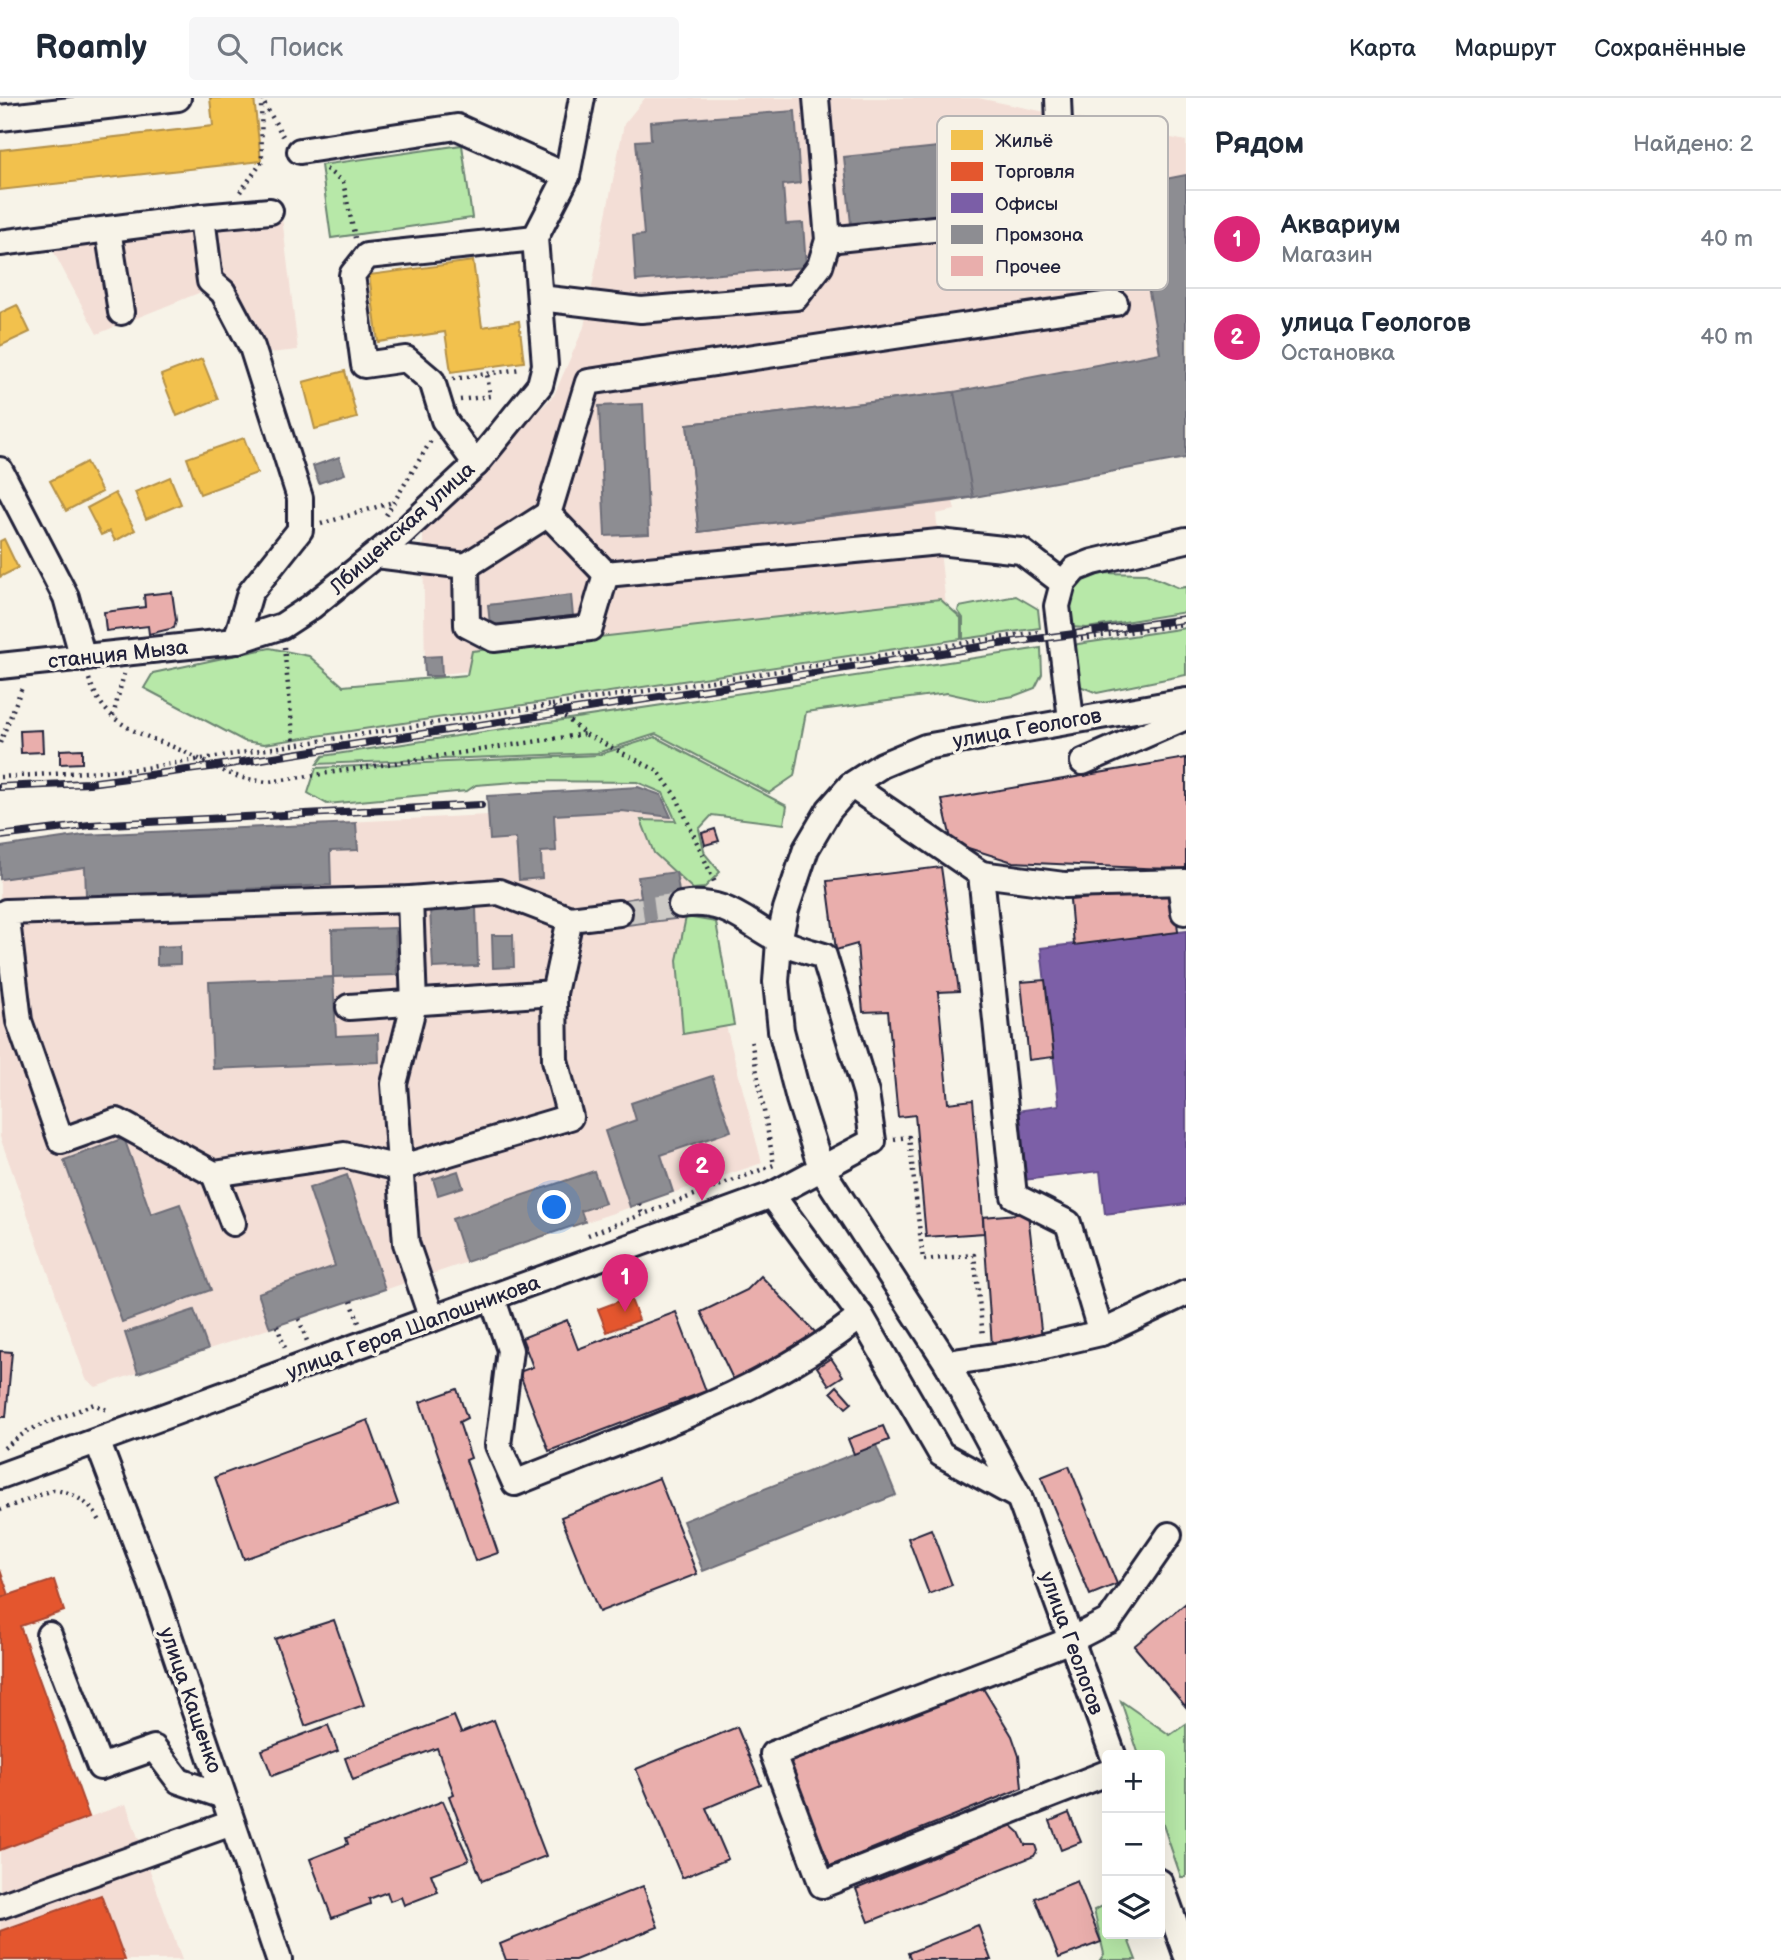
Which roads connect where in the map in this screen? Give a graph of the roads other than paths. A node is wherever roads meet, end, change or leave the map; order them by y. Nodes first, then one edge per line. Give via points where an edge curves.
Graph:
1 (178, 98) edge
2 (582, 98) edge
3 (816, 98) edge
4 (1058, 98) edge
5 (1059, 116) edge
6 (0, 118) edge
7 (300, 151) road end
8 (567, 176) junction
9 (270, 211) dead end
10 (212, 216) junction
11 (108, 229) junction
12 (937, 229) edge
13 (535, 238) junction
14 (828, 240) junction
15 (0, 243) edge
16 (540, 298) junction
17 (1115, 303) dead end
18 (121, 312) dead end
19 (476, 464) junction
20 (0, 470) edge
21 (548, 514) junction
22 (1186, 541) edge
23 (376, 555) junction
24 (466, 566) junction
25 (606, 574) junction
26 (1062, 583) junction
27 (236, 641) junction
28 (83, 658) junction
29 (0, 666) edge
30 (1186, 701) edge
31 (1186, 717) edge
32 (1071, 719) junction
33 (1083, 762) dead end
34 (851, 785) junction
35 (981, 874) junction
36 (1183, 883) edge
37 (410, 898) junction
38 (681, 905) tunnel mouth
39 (1185, 912) edge
40 (619, 913) tunnel mouth
41 (570, 919) junction
42 (779, 941) junction
43 (554, 993) junction
44 (414, 1004) junction
45 (349, 1007) dead end
46 (399, 1168) junction
47 (821, 1168) junction
48 (214, 1174) junction
49 (772, 1195) junction
50 (233, 1223) dead end
51 (1186, 1293) edge
52 (492, 1297) junction
53 (860, 1316) junction
54 (432, 1319) junction
55 (1101, 1333) junction
56 (947, 1363) junction
57 (99, 1443) junction
58 (0, 1476) edge
59 (1019, 1497) junction
60 (1169, 1535) dead end
61 (49, 1635) dead end
62 (1071, 1640) junction
63 (1111, 1750) edge
64 (1102, 1775) edge
65 (223, 1796) junction
66 (232, 1822) junction
67 (1165, 1892) edge
68 (0, 1906) edge
69 (1182, 1928) edge
70 (1186, 1954) edge
71 (279, 1960) edge

1 - 6 street
2 - 8 street
3 - 14 street
4 - 5 street
7 - 8 street via 457,127
8 - 13 street
9 - 10 street
10 - 11 street
10 - 27 street via 210,281 223,292 252,347 300,498 300,530 250,593
11 - 15 street
11 - 18 street
12 - 14 street
13 - 16 street, Лбищенская улица
13 - 19 street via 367,256 352,275 364,365 406,359
14 - 16 street via 820,266 796,297 641,310
16 - 19 street, Лбищенская улица via 545,365 540,385
17 - 21 street via 588,382
19 - 23 street, Лбищенская улица
20 - 28 street via 66,597
21 - 24 street
21 - 25 street
22 - 26 street via 1093,562 1075,569
23 - 24 street
23 - 27 street, Лбищенская улица via 282,626
24 - 25 street via 467,625 494,639 590,628
25 - 26 street via 939,541 1021,551
26 - 32 street via 1057,606
27 - 28 street, станция Мыза
28 - 29 street, станция Мыза
30 - 32 street, улица Геологов
31 - 33 street
32 - 34 street, улица Геологов via 925,747 882,765
34 - 35 street
34 - 42 street, улица Геологов via 829,810 806,849
35 - 36 street via 1064,885
35 - 55 street via 1014,1196 1068,1223
36 - 39 street
37 - 41 street via 499,892
37 - 44 street
37 - 48 street via 6,912 19,1021 61,1141 117,1121
38 - 42 street via 727,907
40 - 41 street
41 - 43 street
42 - 47 street, улица Геологов via 776,982 781,1030
42 - 47 street, улица Героя Шапошникова via 824,956 866,1093 873,1141
43 - 44 street
43 - 46 street via 555,1060 570,1117
44 - 45 street
44 - 46 street via 394,1084
46 - 48 street via 344,1155
46 - 54 street via 406,1243
47 - 49 street, улица Героя Шапошникова
47 - 56 street, улица Геологов
48 - 50 street
49 - 52 street, улица Героя Шапошникова
49 - 53 street
51 - 55 street
52 - 53 street via 510,1350 498,1445 515,1483 723,1398 800,1361
52 - 54 street, улица Героя Шапошникова
53 - 59 street via 941,1454
54 - 57 street, улица Героя Шапошникова
55 - 56 street
56 - 59 street, улица Геологов
57 - 58 street, улица Героя Шапошникова
57 - 65 street, улица Кащенко
59 - 62 street, улица Геологов
60 - 62 street via 1110,1620
61 - 65 street via 100,1767 154,1748 179,1781
62 - 63 street, улица Геологов
62 - 64 street via 773,1754 822,1885
65 - 66 street, улица Кащенко
66 - 68 street
66 - 71 street, улица Кащенко
67 - 69 street
69 - 70 street

